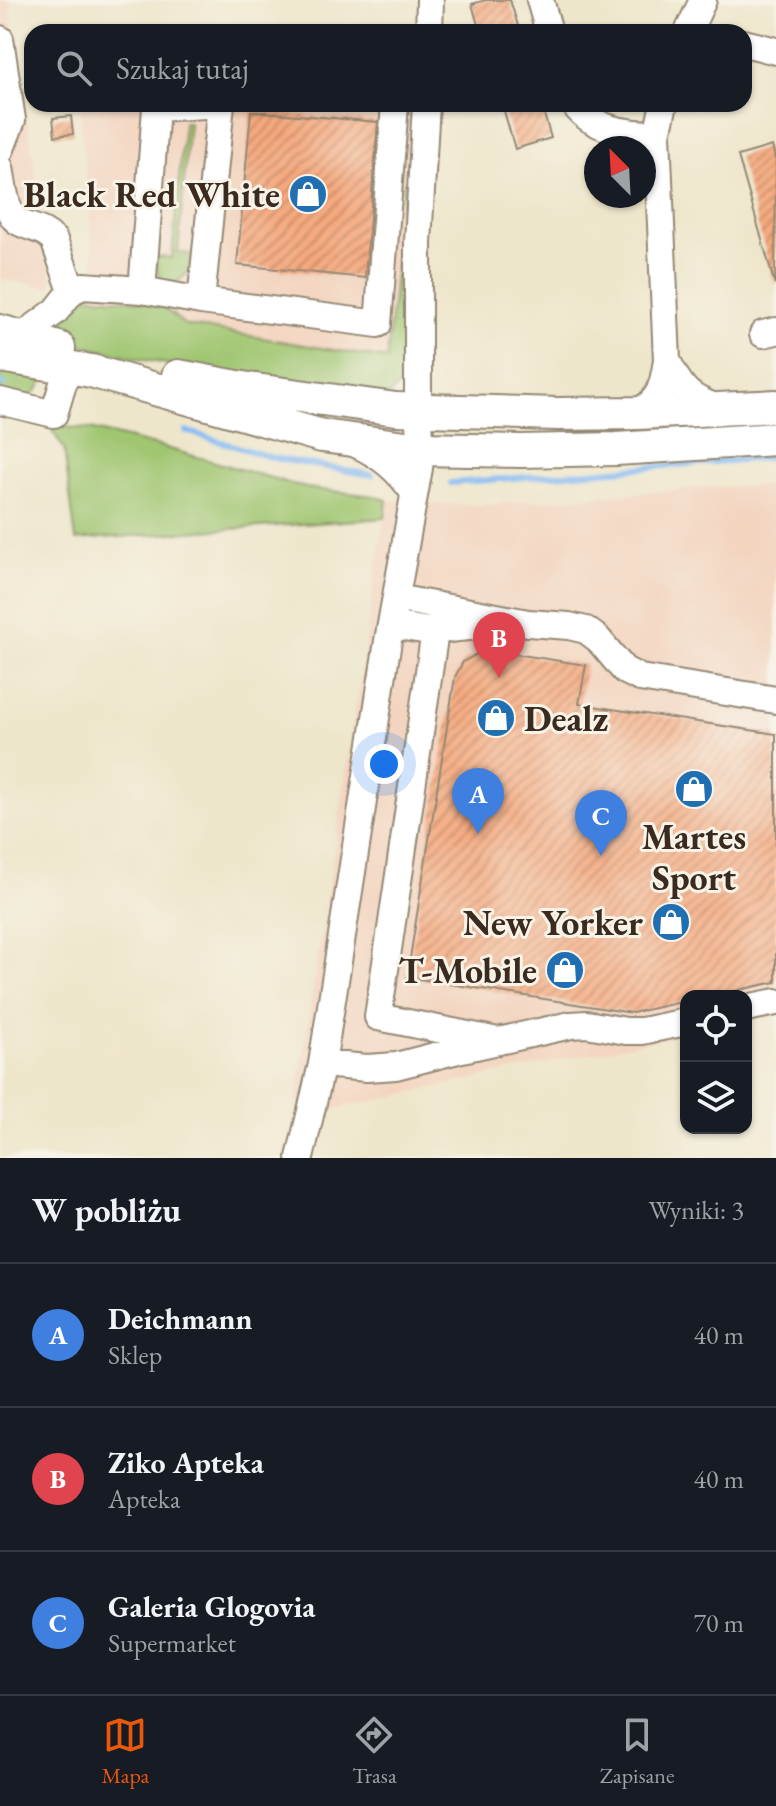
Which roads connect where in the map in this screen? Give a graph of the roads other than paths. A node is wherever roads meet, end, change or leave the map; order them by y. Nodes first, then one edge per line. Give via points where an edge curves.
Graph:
1 (430, 0) edge
2 (540, 0) edge
3 (703, 0) edge
4 (429, 24) edge
5 (547, 24) edge
6 (697, 24) edge
7 (0, 39) edge
8 (752, 47) edge
9 (774, 57) edge
10 (156, 112) edge
11 (220, 112) edge
12 (394, 112) edge
13 (426, 112) edge
14 (581, 112) edge
15 (662, 112) edge
16 (657, 134) junction
17 (0, 151) edge
18 (0, 168) edge
19 (142, 290) junction
20 (72, 291) junction
21 (201, 301) junction
22 (7, 341) edge
23 (667, 360) junction
24 (68, 367) junction
25 (0, 401) edge
26 (776, 406) edge
27 (418, 409) junction
28 (725, 410) junction
29 (637, 413) junction
30 (776, 439) edge
31 (345, 440) junction
32 (421, 449) junction
33 (414, 493) junction
34 (396, 598) junction
35 (528, 623) junction
36 (391, 625) junction
37 (435, 631) junction
38 (776, 700) edge
39 (776, 1002) edge
40 (752, 1007) edge
41 (680, 1023) edge
42 (498, 1041) junction
43 (322, 1064) junction
44 (300, 1158) edge

1 - 4 street
2 - 5 street
3 - 6 street
7 - 17 street via 12,120
8 - 9 street
10 - 19 street
11 - 21 street
12 - 21 street via 378,324
13 - 27 street via 418,242
14 - 16 street via 602,126 629,134
15 - 16 street
16 - 23 street
18 - 20 street via 9,212 54,240
19 - 20 street via 91,286
19 - 21 street
20 - 22 street via 56,311
22 - 24 main road
22 - 27 main road via 248,389
23 - 28 street via 688,395
23 - 29 street via 657,398
24 - 25 street via 54,414
24 - 31 main road
26 - 28 main road
27 - 29 main road
27 - 32 street
28 - 29 main road
30 - 32 main road via 616,449
31 - 32 main road
31 - 33 street via 384,459
32 - 33 street
33 - 34 street
34 - 35 street
34 - 36 street
35 - 37 street
35 - 38 street via 586,630 624,670 640,678
36 - 37 street
36 - 43 street
37 - 42 street via 378,1017
39 - 40 street
41 - 42 street via 642,1031 571,1025
42 - 43 street via 396,1066
43 - 44 street

